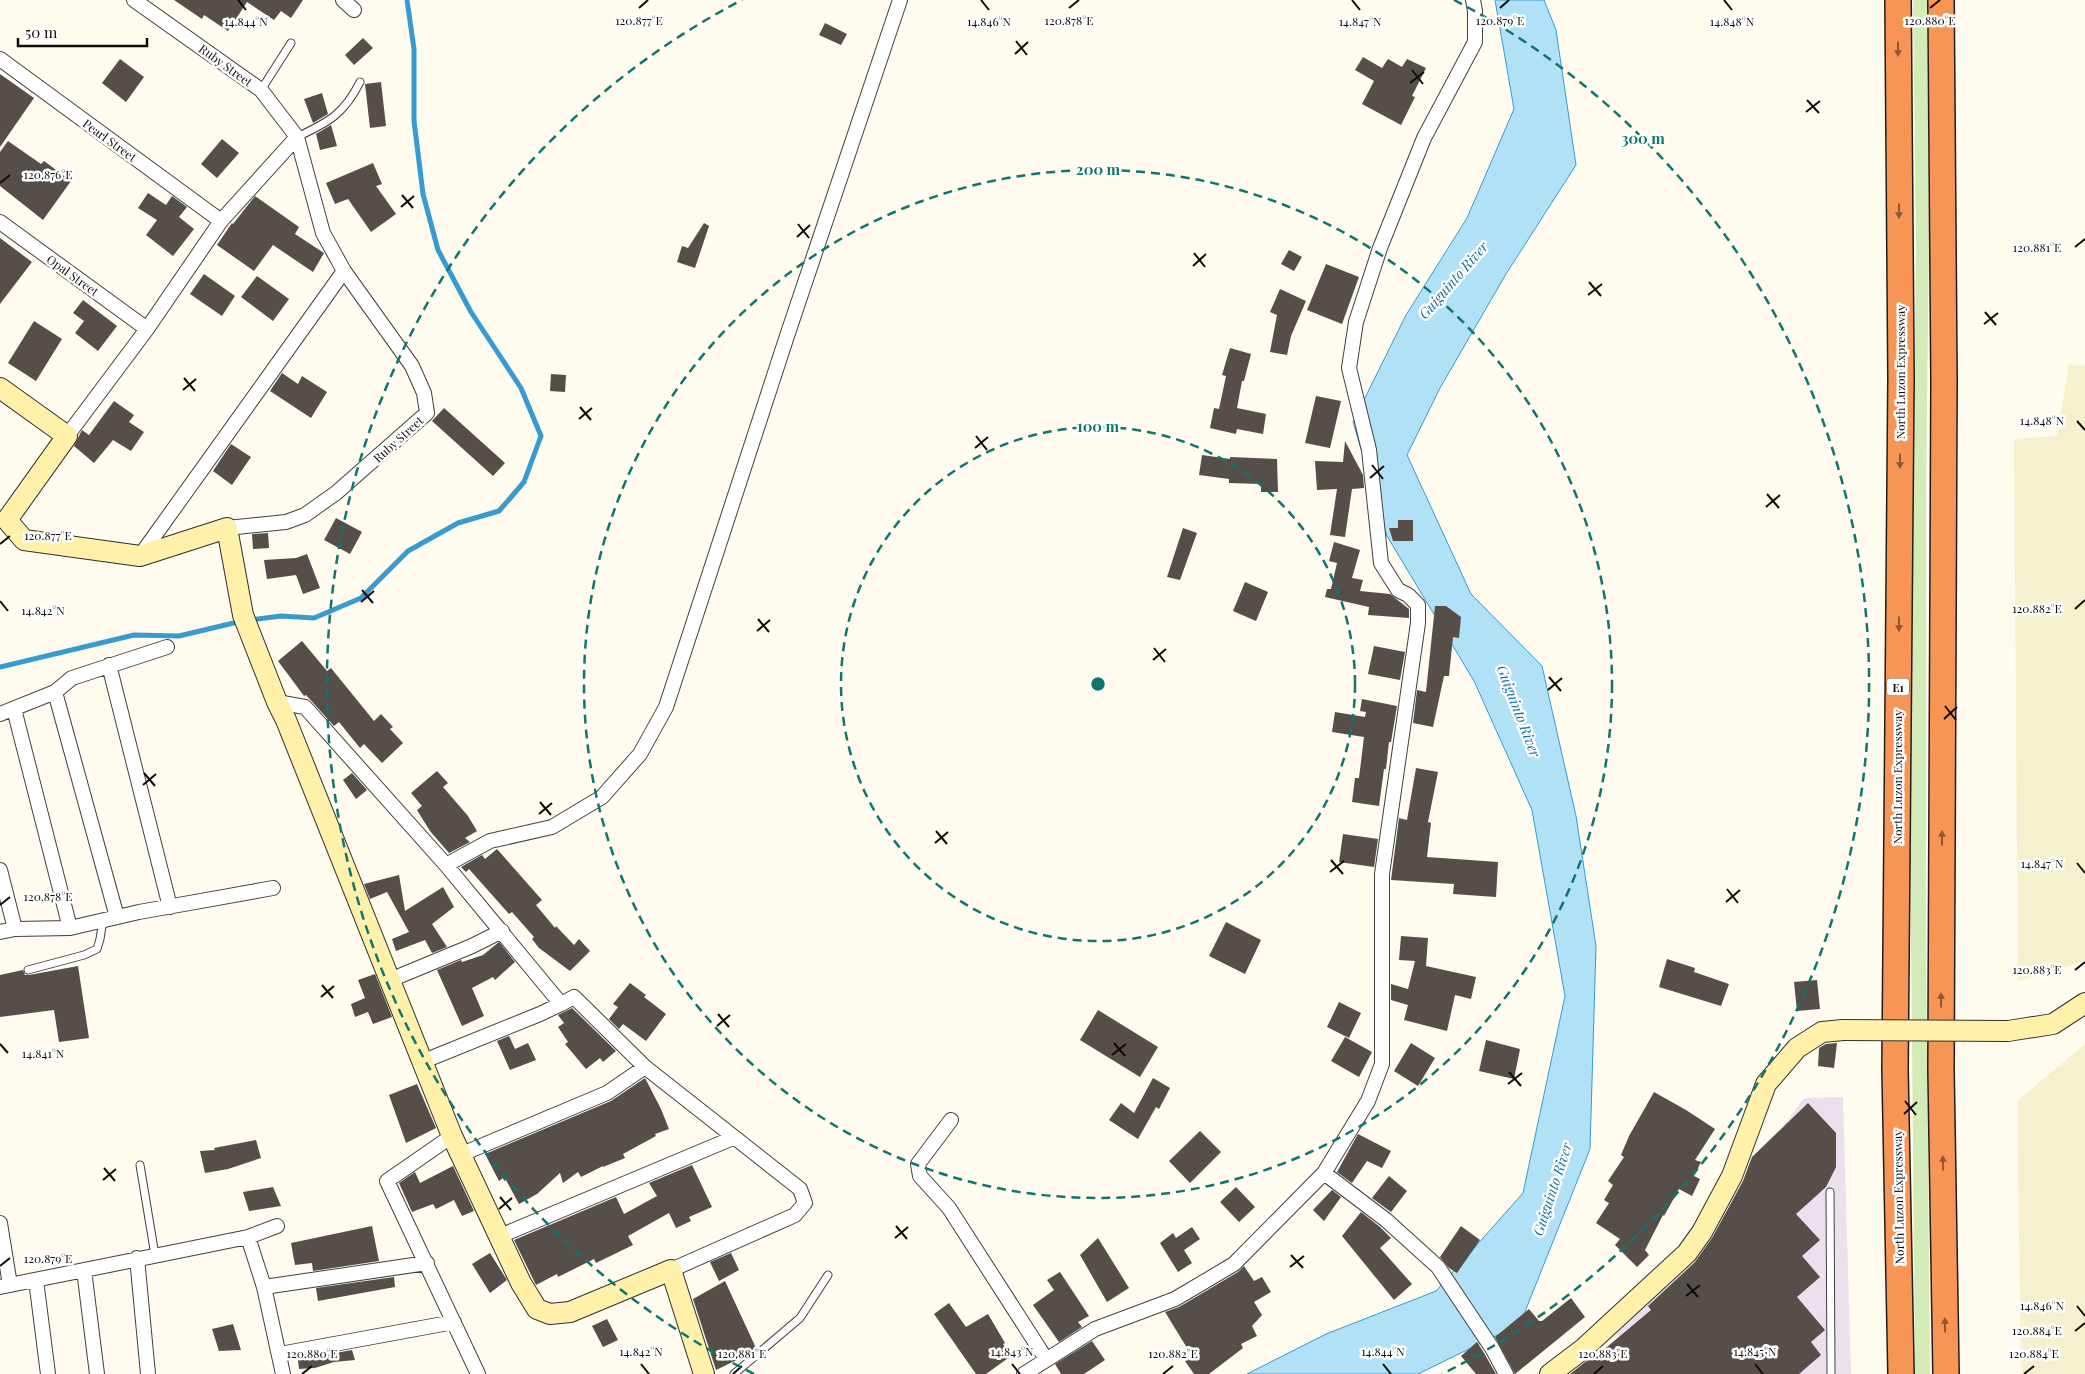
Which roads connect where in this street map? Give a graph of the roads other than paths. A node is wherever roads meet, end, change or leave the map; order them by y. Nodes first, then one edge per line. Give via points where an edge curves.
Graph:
1 (134, 0) edge
2 (343, 0) edge
3 (900, 0) edge
4 (1473, 0) edge
5 (1898, 0) edge
6 (1942, 0) edge
7 (354, 10) dead end
8 (291, 43) dead end
9 (0, 58) edge
10 (360, 82) dead end
11 (261, 90) junction
12 (297, 137) junction
13 (221, 221) junction
14 (0, 222) edge
15 (344, 271) junction
16 (147, 329) junction
17 (0, 388) edge
18 (67, 436) junction
19 (3, 521) edge
20 (227, 528) junction
21 (140, 556) junction
22 (167, 646) dead end
23 (109, 665) junction
24 (55, 692) junction
25 (277, 702) junction
26 (14, 709) junction
27 (0, 714) edge
28 (446, 865) junction
29 (0, 870) edge
30 (274, 888) dead end
31 (170, 906) junction
32 (117, 917) junction
33 (103, 920) junction
34 (70, 928) junction
35 (15, 930) junction
36 (502, 931) junction
37 (0, 932) edge
38 (28, 970) dead end
39 (390, 980) junction
40 (2085, 1003) edge
41 (560, 1004) junction
42 (424, 1061) junction
43 (645, 1067) junction
44 (951, 1120) dead end
45 (452, 1136) junction
46 (733, 1138) junction
47 (462, 1154) junction
48 (140, 1165) dead end
49 (1324, 1173) junction
50 (1830, 1192) dead end
51 (0, 1223) edge
52 (277, 1226) dead end
53 (500, 1236) junction
54 (248, 1237) junction
55 (155, 1255) junction
56 (137, 1258) junction
57 (427, 1263) junction
58 (84, 1270) junction
59 (671, 1270) junction
60 (828, 1275) dead end
61 (36, 1280) junction
62 (5, 1286) edge
63 (264, 1287) junction
64 (454, 1322) junction
65 (280, 1354) junction
66 (1046, 1359) junction
67 (48, 1374) edge
68 (97, 1374) edge
69 (148, 1374) edge
70 (283, 1374) edge
71 (478, 1374) edge
72 (704, 1374) edge
73 (734, 1374) edge
74 (1024, 1374) edge
75 (1506, 1374) edge
76 (1550, 1374) edge
77 (1831, 1374) edge
78 (1902, 1374) edge
79 (1946, 1374) edge

1 - 11 street, Ruby Street
2 - 7 street
3 - 28 street via 666,706 640,754 602,797 552,827 490,841
4 - 49 street via 1475,42 1424,138 1380,248 1356,322 1349,368 1369,450 1382,563 1398,590 1418,605 1418,623 1382,874 1382,1064 1368,1101
5 -> 78 highway, North Luzon Expressway / E1 via 1900,387 1895,1069
79 -> 6 highway via 1941,1070
8 - 11 lane
9 - 13 street, Pearl Street
10 - 12 lane via 352,99 339,113
11 - 12 street, Ruby Street
12 - 13 street
12 - 15 street, Ruby Street via 323,232
13 - 16 street
14 - 16 street, Opal Street
15 - 20 street, Ruby Street via 412,366 424,393 426,413 336,494 305,515 286,522
15 - 21 street
16 - 18 street
17 - 18 street
18 - 19 street
19 - 21 street, Ruby Street via 24,540
20 - 21 street, Ruby Street
20 - 25 street via 243,615
22 - 23 street
23 - 24 street via 72,678
23 - 31 street
24 - 26 street
24 - 32 street
25 - 28 street via 305,707
25 - 39 street
26 - 27 street
26 - 34 street
28 - 36 street
29 - 35 street
30 - 31 street
31 - 32 street
32 - 33 street
33 - 34 street
33 - 38 lane via 97,949
34 - 35 street
35 - 37 street
36 - 39 street
36 - 41 street
39 - 42 street
40 - 76 street, bridge via 2053,1024 2008,1031 1843,1030 1822,1032 1797,1048 1766,1084 1732,1176 1687,1253 1583,1349
41 - 42 street
41 - 43 street via 574,997
42 - 45 street
43 - 46 street
43 - 47 street via 607,1093
44 - 66 street via 918,1164 920,1176 949,1208
45 - 47 street
45 - 57 street via 387,1181
46 - 53 street
46 - 59 street via 800,1189 805,1203 795,1215
47 - 53 street
48 - 55 lane
49 - 66 street via 1234,1264 1174,1299 1095,1329
49 - 75 street via 1386,1220 1438,1267
50 - 77 lane
51 - 62 street
52 - 54 street
53 - 59 street via 521,1283 537,1309 550,1314 570,1312
54 - 55 street
54 - 63 street
55 - 56 street
56 - 58 street
56 - 69 street
57 - 63 street
57 - 64 street
58 - 61 street
58 - 68 street
59 - 72 street
60 - 73 lane via 800,1318
61 - 62 street
61 - 67 street
63 - 65 street
64 - 65 street
64 - 71 street
65 - 70 street
66 - 74 street

